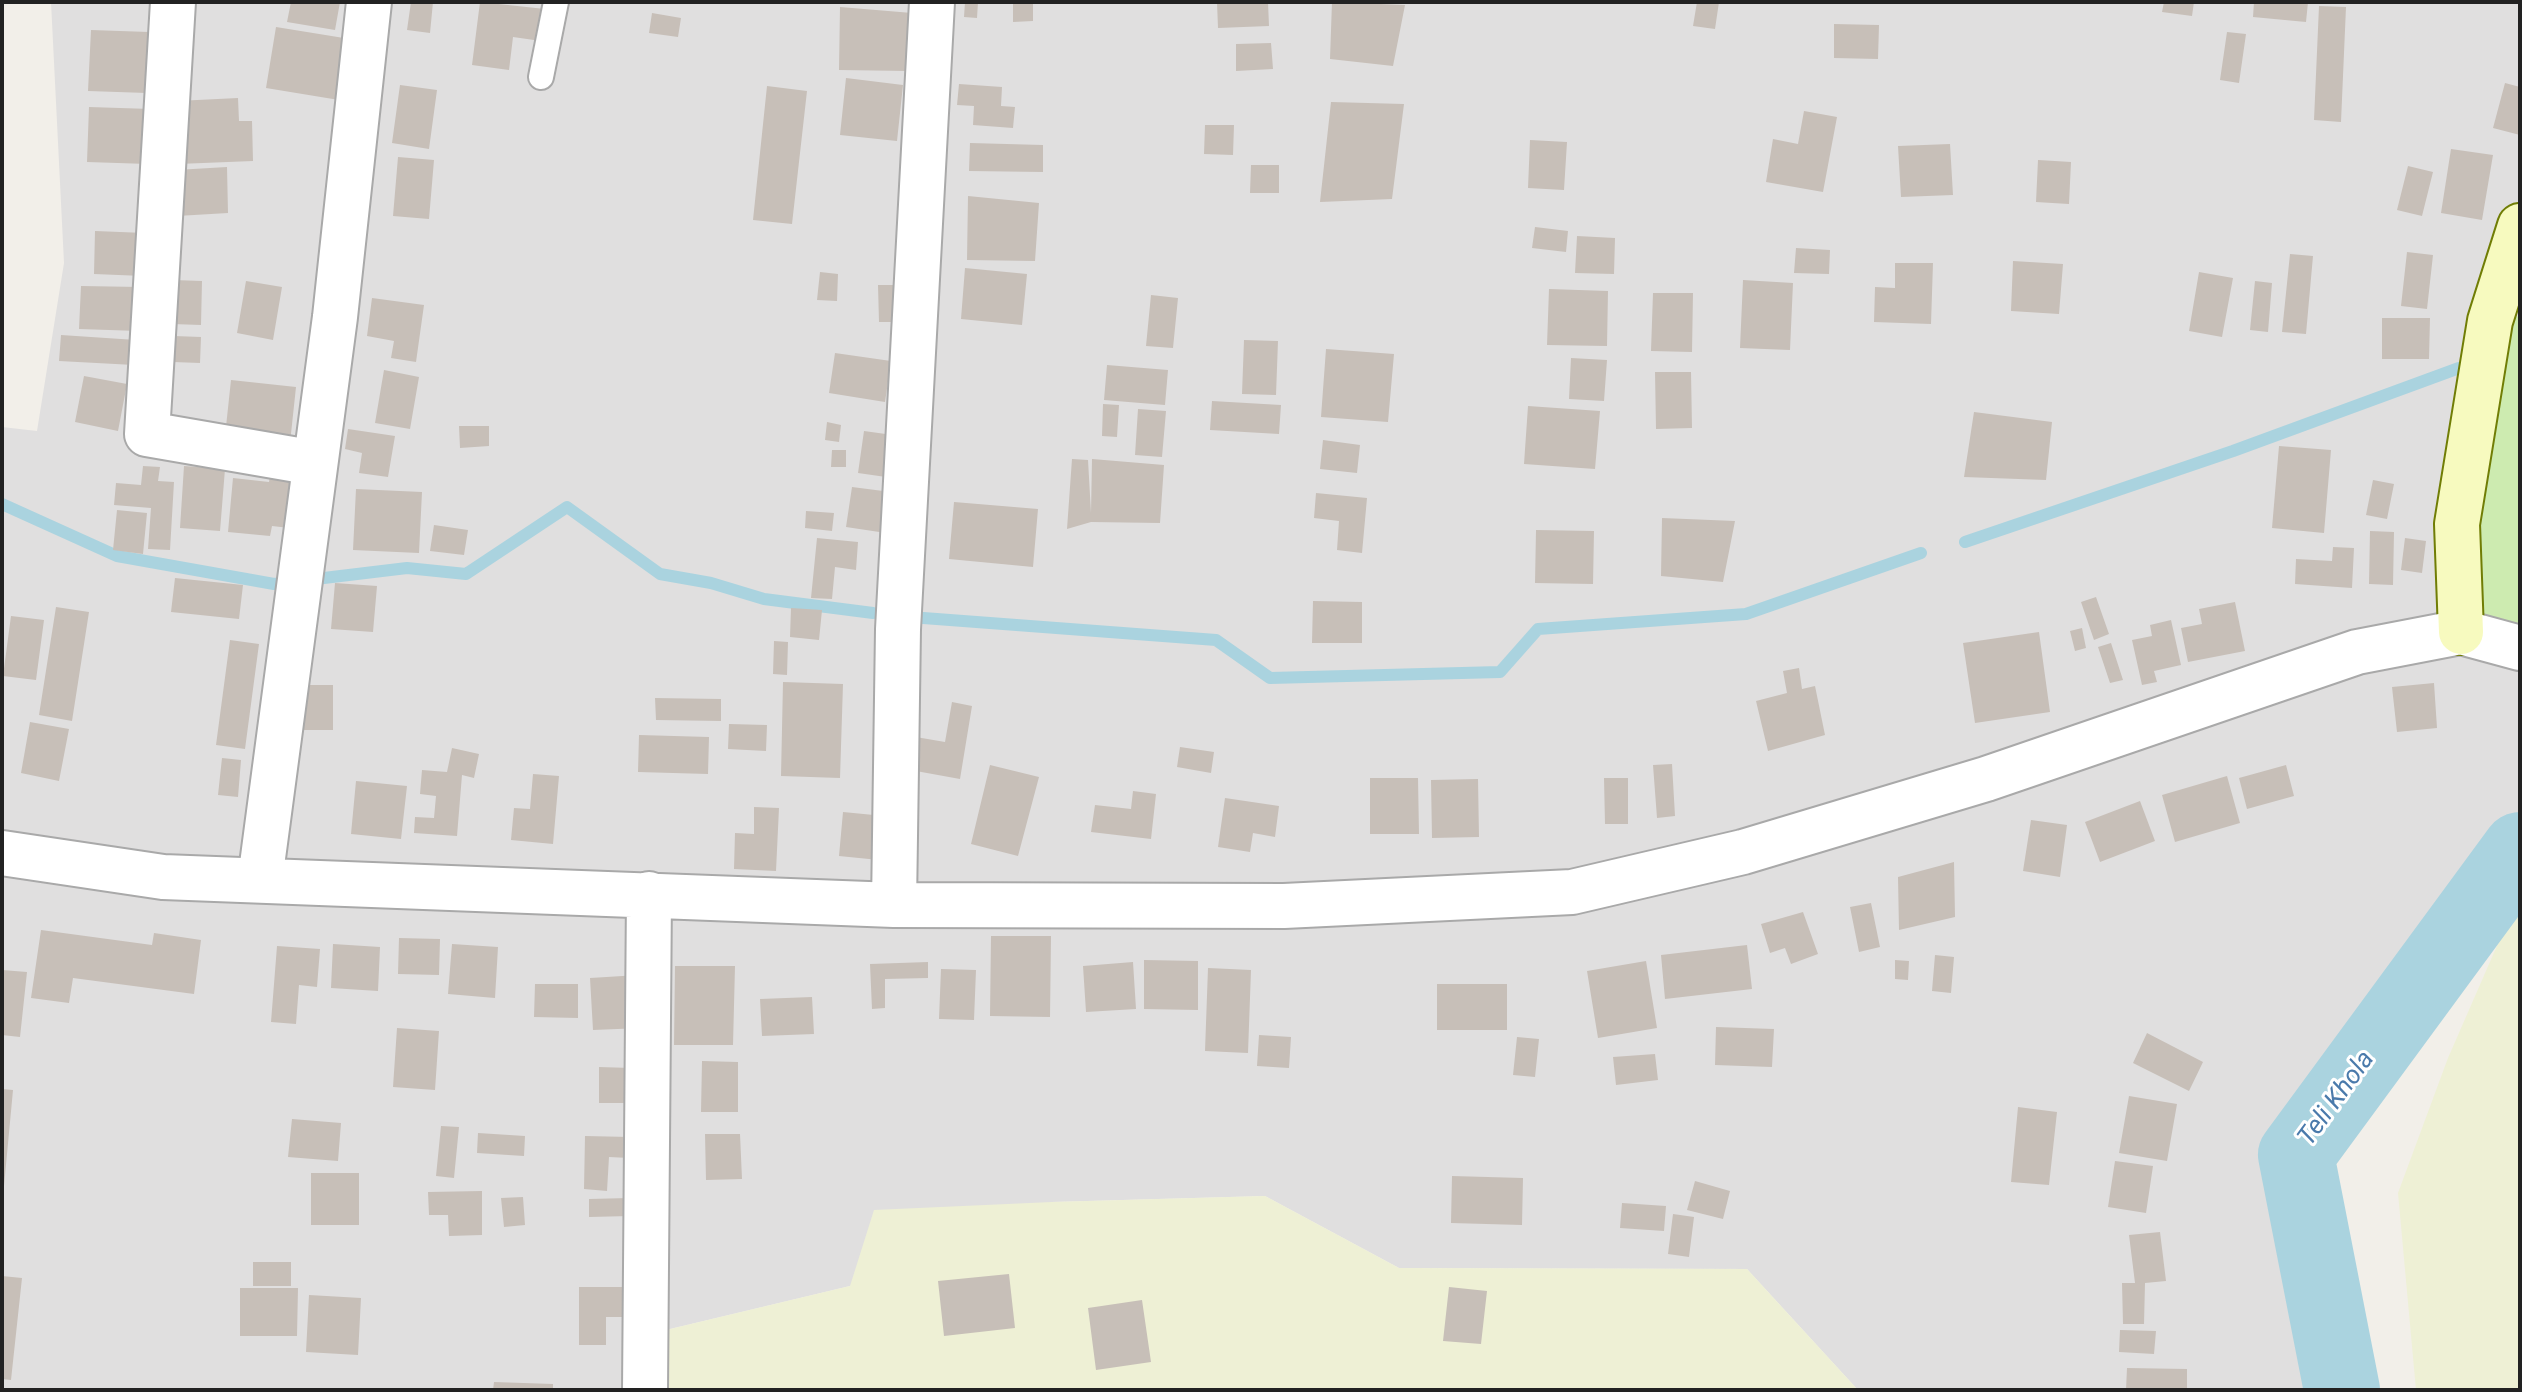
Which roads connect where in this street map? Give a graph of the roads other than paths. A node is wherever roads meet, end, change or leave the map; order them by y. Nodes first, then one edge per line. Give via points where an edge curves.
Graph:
1 (173, 2) edge
2 (369, 2) edge
3 (556, 2) edge
4 (932, 2) edge
5 (541, 77) dead end
6 (2520, 226) edge
7 (315, 463) junction
8 (2461, 632) junction
9 (2520, 648) edge
10 (2, 853) edge
11 (260, 880) junction
12 (649, 894) junction
13 (894, 905) junction
14 (645, 1390) edge

1 - 7 street via 147,434
2 - 7 street
3 - 5 lane
4 - 13 street via 898,629
6 - 8 street via 2490,321 2457,524
7 - 11 street
8 - 9 street
8 - 13 street via 2357,652 1986,779 1743,852 1572,892 1284,906
10 - 11 street via 163,877
11 - 12 street
12 - 13 street
12 - 14 street

